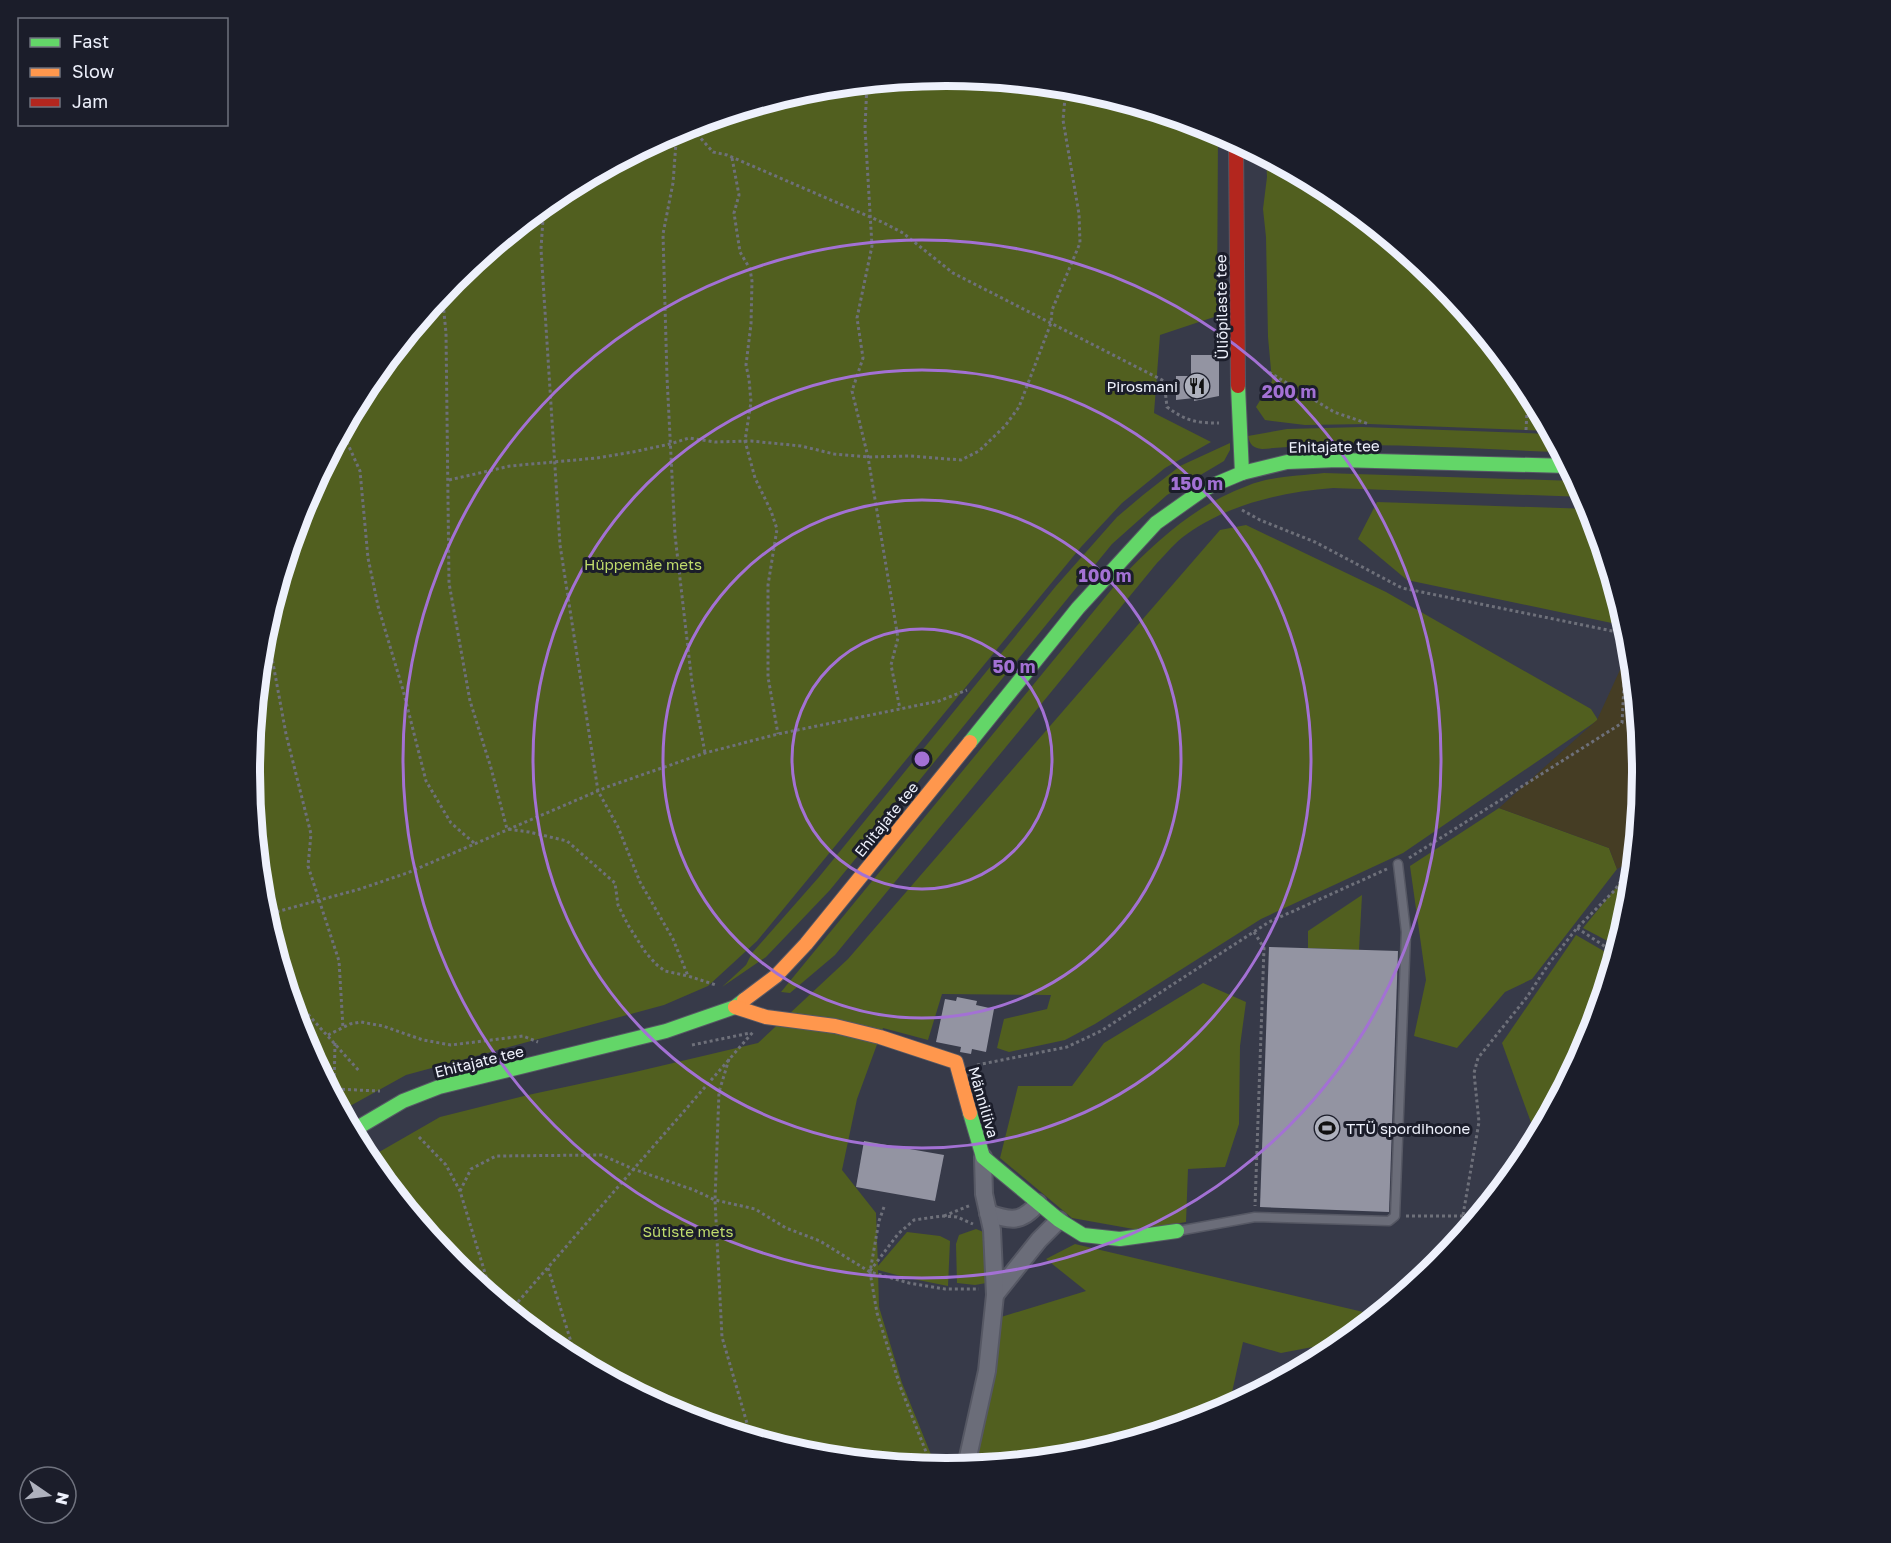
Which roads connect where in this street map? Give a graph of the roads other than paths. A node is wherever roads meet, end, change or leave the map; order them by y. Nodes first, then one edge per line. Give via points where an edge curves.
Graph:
1 (1236, 150) edge
2 (1560, 466) edge
3 (1242, 472) junction
4 (1398, 864) road end
5 (735, 1007) junction
6 (359, 1127) edge
7 (983, 1157) junction
8 (1038, 1203) junction
9 (989, 1217) junction
10 (1059, 1220) junction
11 (1177, 1231) joint
12 (995, 1289) junction
13 (968, 1457) edge

1 - 3 main road, Üliõpilaste tee
2 - 3 main road, Ehitajate tee via 1338,460 1287,462
3 - 5 main road, Ehitajate tee via 1204,489 1156,523 1078,608 806,944 776,976
4 - 11 lane via 1406,932 1395,1216 1389,1221 1255,1217
5 - 6 main road, Ehitajate tee via 666,1031 439,1087 403,1101
5 - 7 main road, Männiliiva via 766,1017 835,1026 880,1037 956,1062
7 - 8 main road, Männiliiva
7 - 9 street
8 - 9 street via 1019,1219
8 - 10 main road, Männiliiva
9 - 12 street
10 - 11 main road, Männiliiva via 1083,1235 1120,1239
10 - 12 street
12 - 13 street via 987,1371

